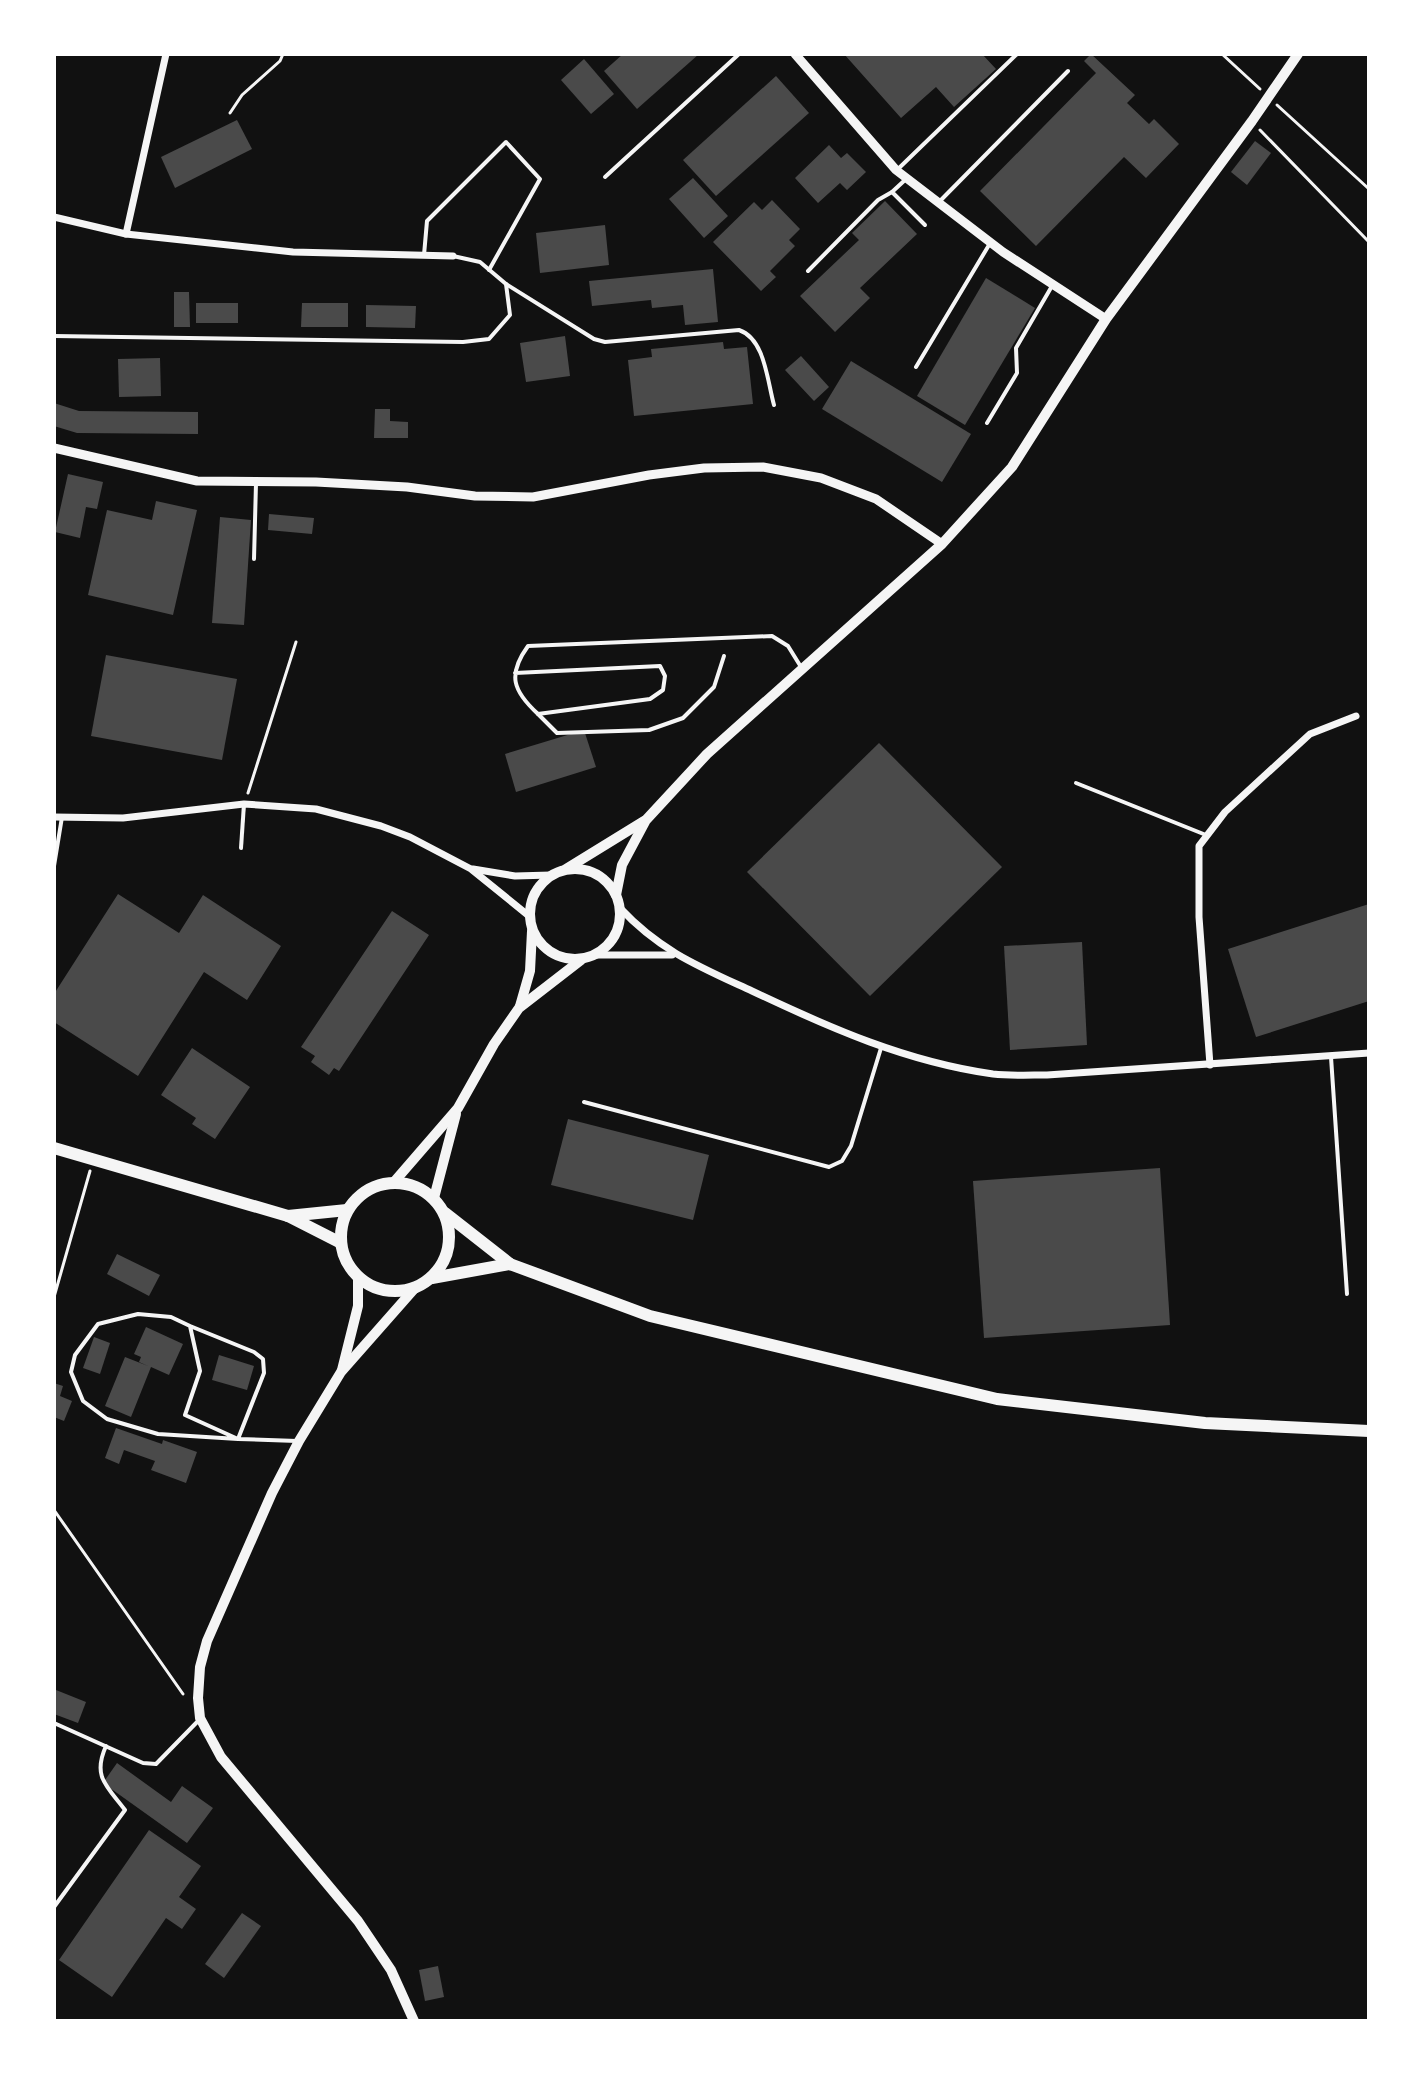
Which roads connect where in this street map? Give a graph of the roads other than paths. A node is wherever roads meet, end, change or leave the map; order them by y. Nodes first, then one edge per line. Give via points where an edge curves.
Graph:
1 (166, 54) edge
2 (739, 54) edge
3 (795, 54) edge
4 (1017, 54) edge
5 (1298, 54) edge
6 (1068, 71) dead end
7 (896, 170) junction
8 (605, 177) dead end
9 (906, 178) junction
10 (892, 192) junction
11 (939, 203) junction
12 (54, 217) edge
13 (925, 225) dead end
14 (126, 234) junction
15 (990, 243) junction
16 (424, 255) junction
17 (453, 256) joint
18 (489, 270) junction
19 (808, 271) dead end
20 (506, 284) junction
21 (1053, 284) junction
22 (1106, 319) junction
23 (54, 336) edge
24 (916, 367) dead end
25 (774, 405) dead end
26 (987, 423) dead end
27 (54, 448) edge
28 (256, 483) junction
29 (942, 544) junction
30 (254, 559) dead end
31 (724, 656) dead end
32 (802, 669) junction
33 (515, 673) junction
34 (538, 714) junction
35 (1356, 716) dead end
36 (1076, 783) dead end
37 (244, 804) junction
38 (58, 817) edge
39 (646, 820) junction
40 (1206, 835) junction
41 (241, 848) dead end
42 (54, 866) edge
43 (471, 869) junction
44 (566, 869) junction
45 (551, 875) junction
46 (616, 895) junction
47 (620, 908) junction
48 (529, 916) junction
49 (532, 931) junction
50 (595, 955) junction
51 (674, 955) junction
52 (581, 960) junction
53 (519, 1008) junction
54 (881, 1048) junction
55 (1369, 1053) edge
56 (1331, 1057) junction
57 (1210, 1065) junction
58 (584, 1102) dead end
59 (458, 1108) junction
60 (54, 1148) edge
61 (394, 1182) junction
62 (434, 1198) junction
63 (347, 1210) junction
64 (445, 1213) junction
65 (288, 1216) junction
66 (341, 1243) junction
67 (510, 1264) junction
68 (358, 1277) junction
69 (432, 1278) junction
70 (415, 1288) junction
71 (1347, 1294) dead end
72 (190, 1326) junction
73 (341, 1372) junction
74 (1369, 1431) edge
75 (238, 1439) junction
76 (299, 1441) junction
77 (200, 1718) junction
78 (54, 1723) edge
79 (106, 1746) junction
80 (54, 1907) edge
81 (414, 2021) edge

1 - 14 street
2 - 8 lane
3 - 7 street
4 - 7 lane
5 - 22 main road
6 - 11 lane
7 - 9 street
9 - 10 lane
9 - 11 street
10 - 13 lane
10 - 19 lane
11 - 15 street
12 - 14 street
14 - 16 street via 293,252
15 - 21 street
15 - 24 lane
16 - 17 street
16 - 18 lane via 427,221 506,142 540,179
17 - 18 lane via 480,262
18 - 20 lane
20 - 23 lane via 510,315 489,339 476,341
20 - 25 lane via 605,342 748,333 757,343
21 - 22 street
21 - 26 lane via 1016,348 1017,373
22 - 29 main road via 1012,467
27 - 28 street via 197,481
28 - 29 street via 316,482 533,497 677,471 763,467 821,478 876,499
28 - 30 lane
29 - 32 main road
31 - 34 lane via 714,687 683,718 649,730 557,733
32 - 33 lane via 788,646 772,636 528,646
32 - 39 main road via 707,754
33 - 34 lane via 517,691
33 - 34 lane via 660,666 665,676 663,690 650,699
35 - 40 street via 1310,734
36 - 40 lane
37 - 38 street via 123,818
37 - 41 lane
37 - 43 street via 316,809 381,826
38 - 42 lane
39 - 44 main road
39 - 46 main road via 622,865
40 - 57 street via 1197,858
43 - 45 street
43 - 48 street
44 - 45 main road
44 - 46 main road via 598,875
45 - 48 main road via 535,893
46 - 47 main road
47 - 50 main road via 616,935
47 - 51 street
48 - 49 main road
49 - 52 main road via 553,954
49 - 53 main road via 530,971
50 - 51 street
50 - 52 main road
51 - 54 street
52 - 53 main road
53 - 59 main road
54 - 57 street via 994,1074
54 - 58 lane via 851,1146 842,1161 829,1167
55 - 56 street
56 - 57 street
56 - 71 lane
59 - 61 main road
59 - 62 main road
60 - 65 main road
61 - 62 main road via 418,1187
61 - 63 main road via 375,1186
62 - 64 main road
63 - 65 main road
63 - 66 main road
64 - 67 main road
64 - 69 main road via 450,1245
65 - 66 main road
66 - 68 main road via 346,1262
67 - 69 main road
67 - 74 main road via 650,1316 997,1399 1205,1423
68 - 70 main road via 393,1292
68 - 73 main road via 358,1306
69 - 70 main road
70 - 73 main road
72 - 75 lane via 200,1371 185,1415
72 - 75 lane via 263,1359 264,1373
72 - 75 lane via 171,1317 138,1314 98,1324 75,1355 71,1372 83,1401 107,1419 158,1434
73 - 76 main road
75 - 76 lane
76 - 77 main road via 207,1641 200,1667
77 - 79 lane via 156,1764
77 - 81 main road via 221,1757 358,1921 391,1970
78 - 79 lane
79 - 80 lane via 100,1776 125,1810

